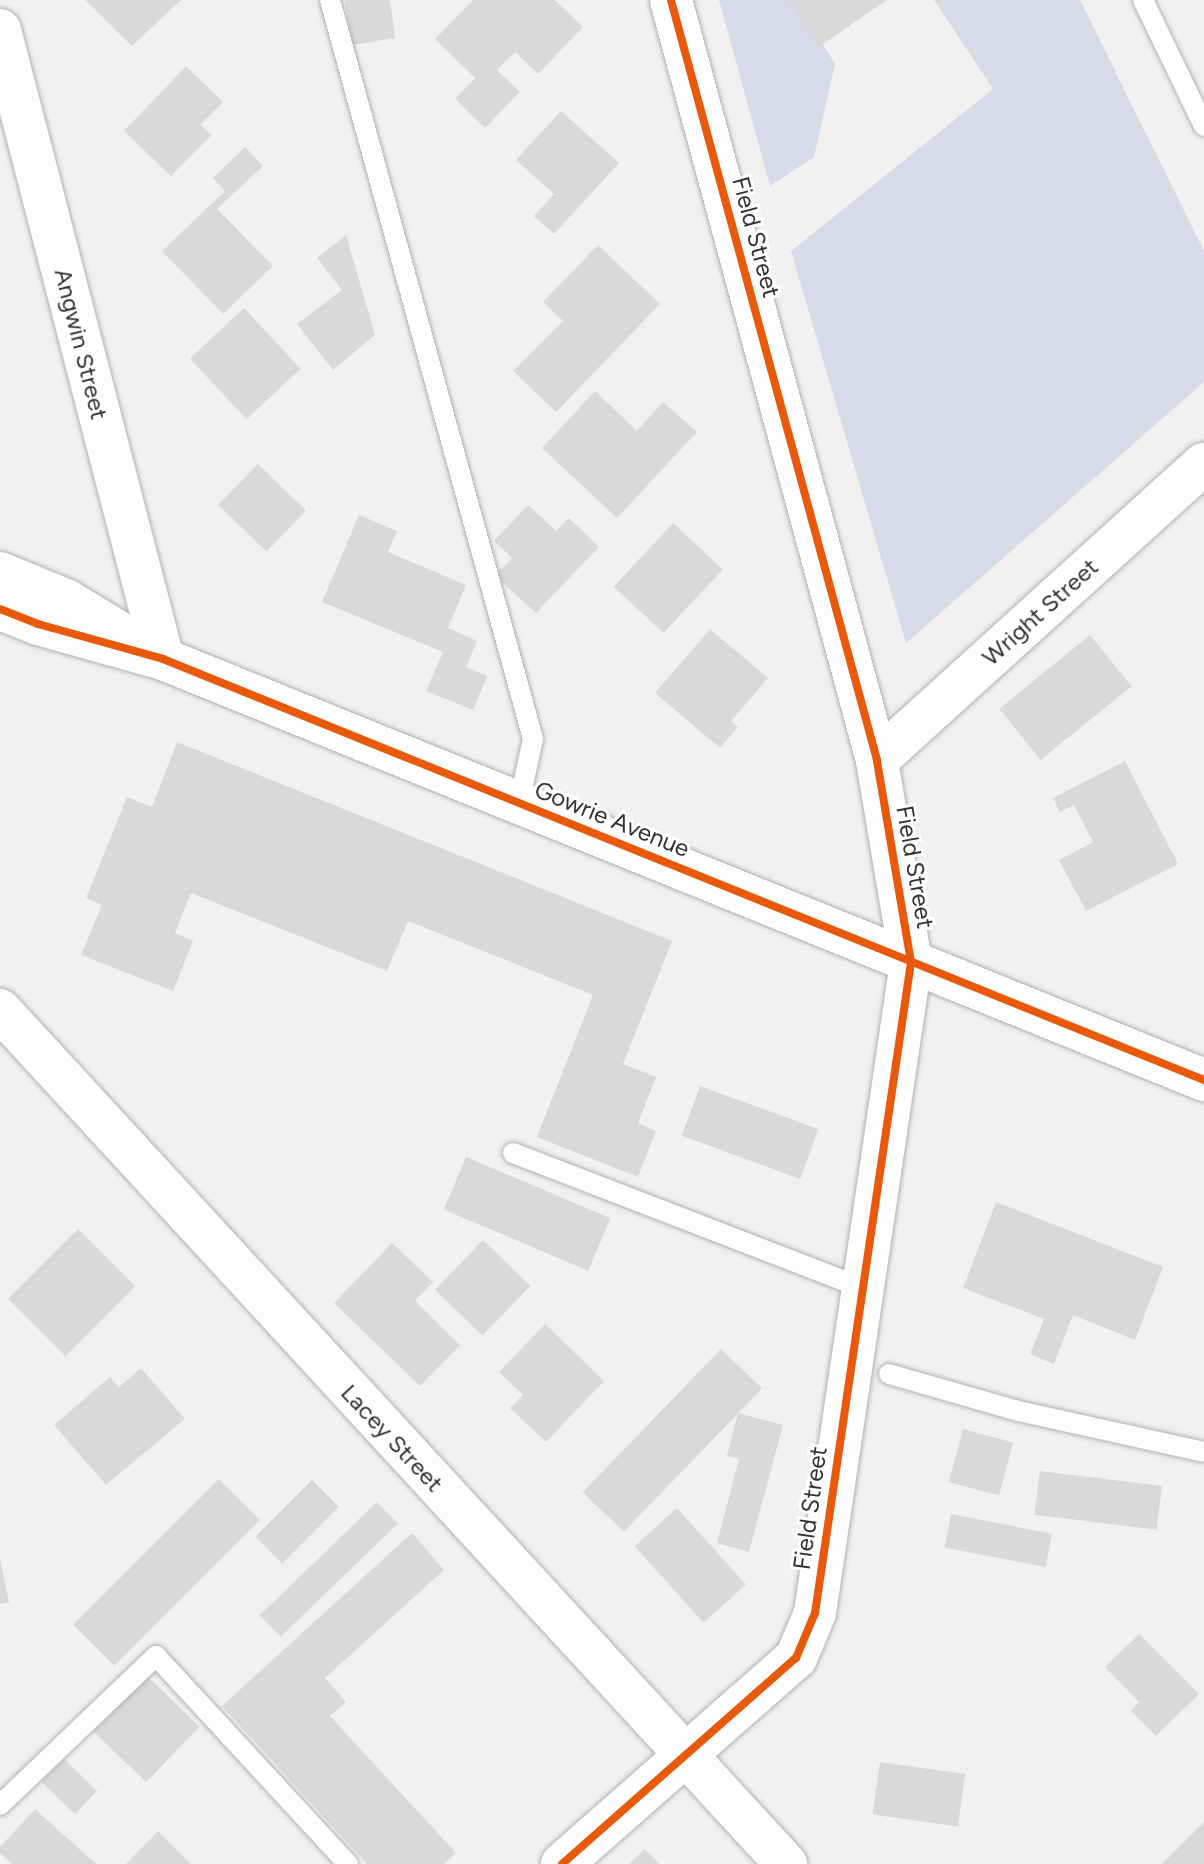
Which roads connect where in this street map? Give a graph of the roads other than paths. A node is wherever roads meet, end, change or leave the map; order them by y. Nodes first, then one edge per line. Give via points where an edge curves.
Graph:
1 (330, 0) edge
2 (671, 0) edge
3 (1143, 0) edge
4 (0, 30) edge
5 (1204, 126) edge
6 (1204, 464) edge
7 (0, 573) edge
8 (0, 609) edge
9 (163, 659) junction
10 (877, 760) junction
11 (519, 803) junction
12 (911, 962) junction
13 (0, 1010) edge
14 (1204, 1080) edge
15 (513, 1153) dead end
16 (863, 1288) junction
17 (889, 1374) dead end
18 (1204, 1452) edge
19 (684, 1754) junction
20 (0, 1805) edge
21 (348, 1864) edge
22 (562, 1864) edge
23 (786, 1864) edge

1 - 11 lane via 533,739
2 - 10 street, Field Street
3 - 5 lane
4 - 9 street, Angwin Street
6 - 10 street, Wright Street
7 - 9 street, Gowrie Avenue via 66,600
8 - 9 street, Gowrie Avenue
9 - 11 street, Gowrie Avenue
10 - 12 street, Field Street
11 - 12 street, Gowrie Avenue
12 - 14 street, Gowrie Avenue
12 - 16 street, Field Street
13 - 19 street, Lacey Street
15 - 16 lane
16 - 19 street, Field Street via 815,1613 796,1658
17 - 18 lane via 1018,1411
19 - 22 street, Field Street
19 - 23 street, Lacey Street
20 - 21 lane via 156,1656

